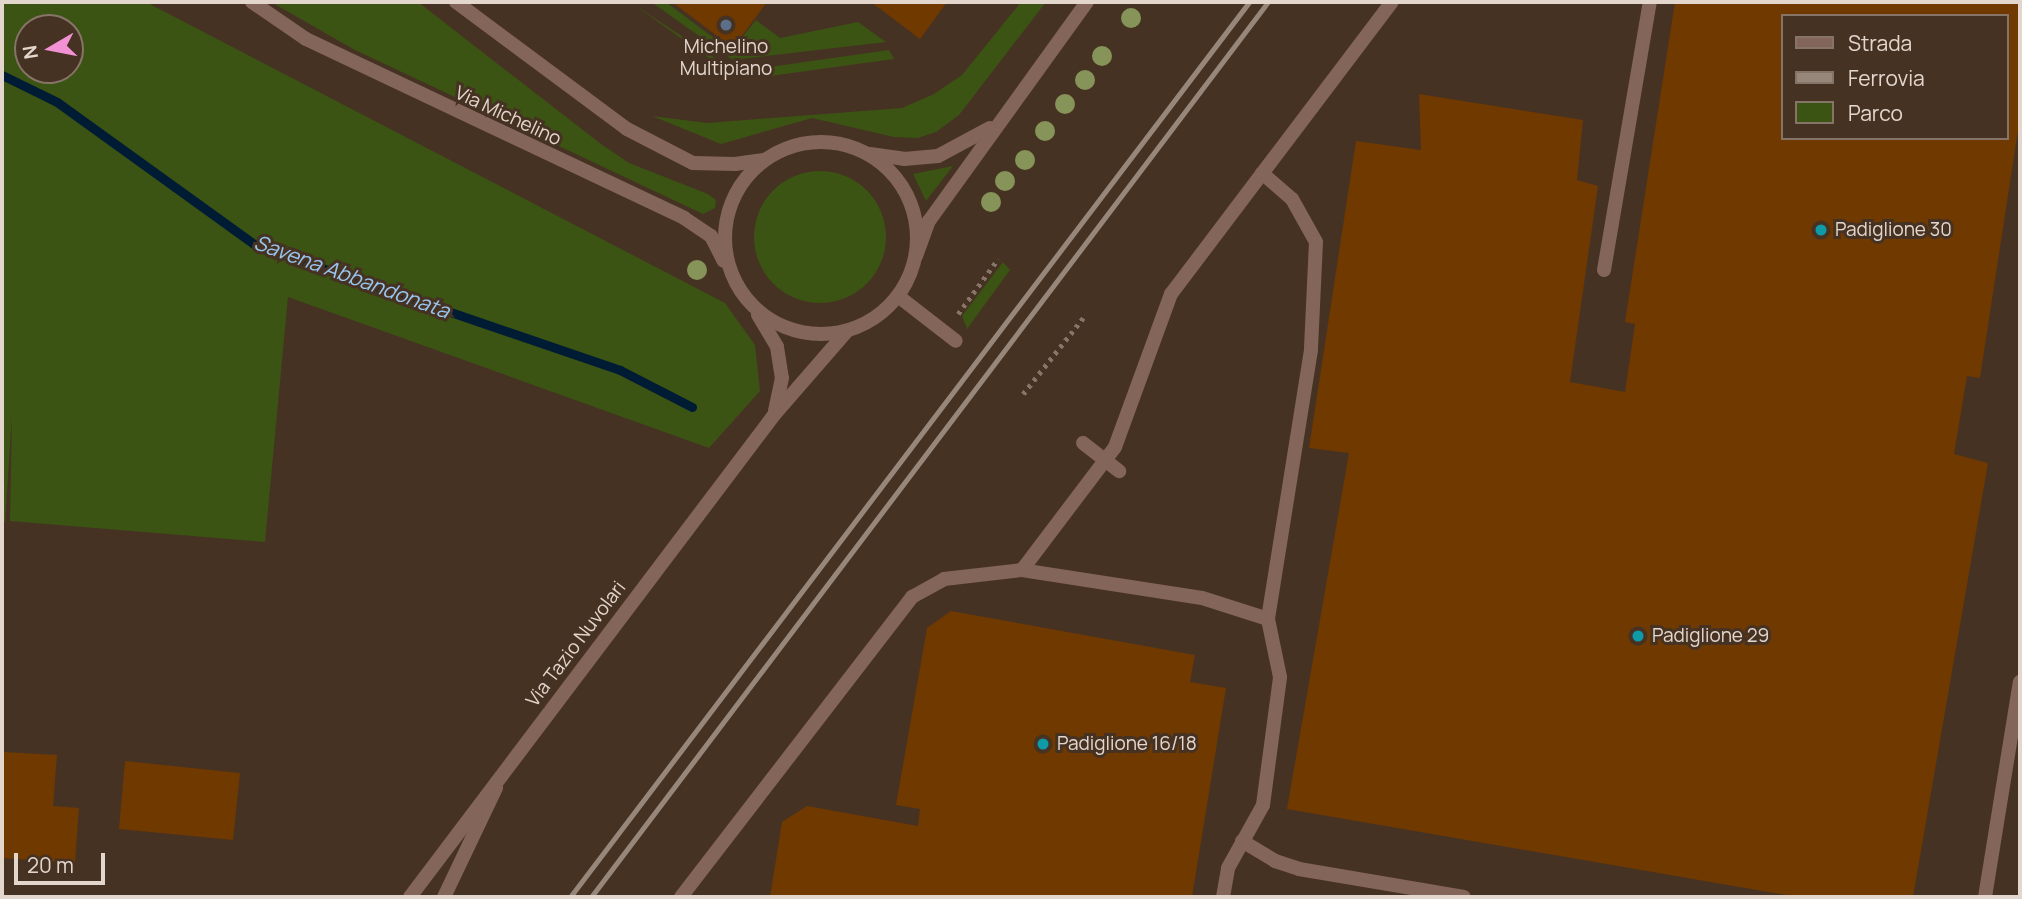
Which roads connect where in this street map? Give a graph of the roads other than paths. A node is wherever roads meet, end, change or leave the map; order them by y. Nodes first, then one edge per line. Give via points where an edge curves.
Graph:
1 (252, 2) edge
2 (456, 2) edge
3 (1087, 2) edge
4 (1392, 2) edge
5 (1650, 2) edge
6 (995, 126) junction
7 (870, 155) junction
8 (764, 159) junction
9 (1262, 173) junction
10 (916, 256) junction
11 (1604, 270) dead end
12 (733, 277) junction
13 (898, 296) junction
14 (751, 305) junction
15 (847, 331) junction
16 (956, 341) dead end
17 (774, 415) junction
18 (1083, 443) dead end
19 (1105, 461) junction
20 (1119, 471) dead end
21 (1022, 570) junction
22 (1268, 619) junction
23 (2020, 682) edge
24 (500, 777) junction
25 (1242, 841) junction
26 (410, 897) edge
27 (444, 897) edge
28 (681, 897) edge
29 (1223, 897) edge
30 (1464, 897) edge
31 (1985, 897) edge

1 - 12 street, Via Michelino via 306,39 684,218 711,236
2 - 8 street via 649,141 693,163
3 - 6 street
4 - 9 street
5 - 11 street
6 - 7 street via 938,156
6 - 10 street via 929,221
7 - 8 street via 844,144 816,141
7 - 10 street via 892,173 909,198 917,226
8 - 12 street via 742,183 728,213 725,245
9 - 19 street via 1171,294 1115,447
9 - 22 street via 1292,199 1316,242 1311,350
10 - 13 street
12 - 14 street
13 - 15 street via 876,318
13 - 16 street
14 - 15 street via 795,331
14 - 17 street, Via Tazio Nuvolari via 776,347 782,378
15 - 17 street, Via Tazio Nuvolari
17 - 24 street, Via Tazio Nuvolari
18 - 19 street
19 - 20 street
19 - 21 street
21 - 22 street via 1202,598
21 - 28 street via 944,579 912,597
22 - 25 street via 1280,677 1262,805
23 - 31 street
24 - 26 street, Via Tazio Nuvolari
24 - 27 street
25 - 29 street via 1228,868
25 - 30 street via 1299,869

